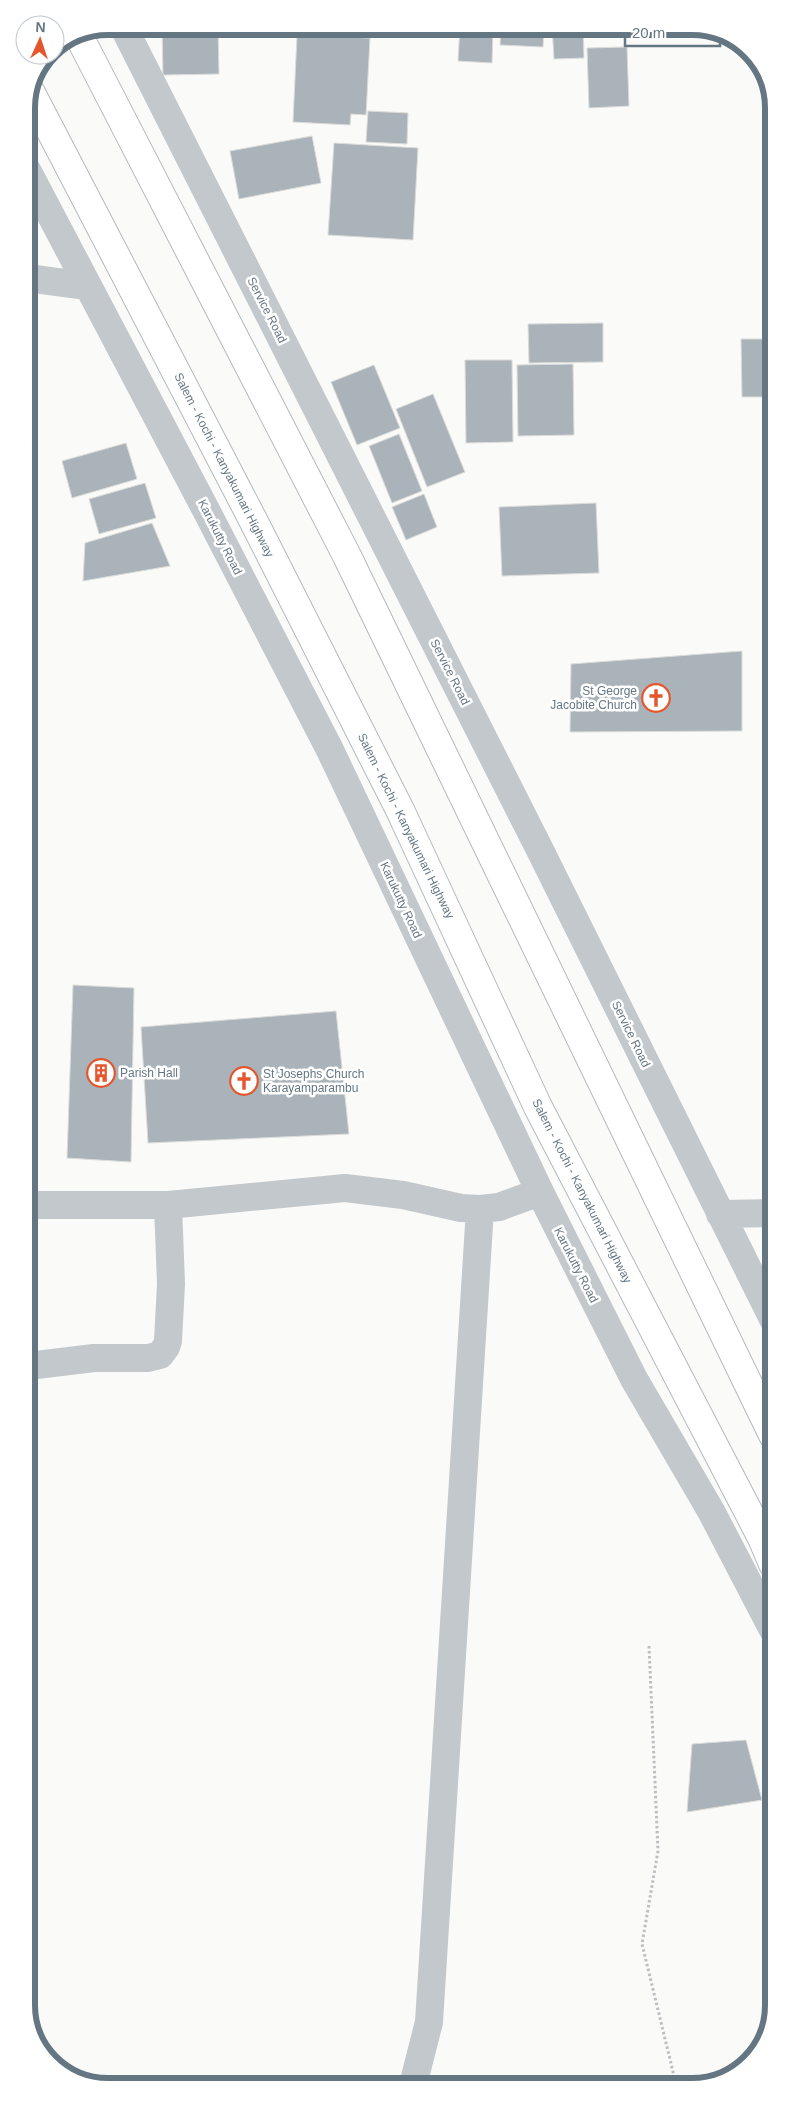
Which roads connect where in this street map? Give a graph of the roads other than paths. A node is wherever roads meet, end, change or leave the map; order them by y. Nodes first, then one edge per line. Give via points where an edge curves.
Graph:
1 (129, 35) edge
2 (81, 41) edge
3 (35, 101) edge
4 (35, 187) edge
5 (35, 279) edge
6 (87, 286) junction
7 (540, 1192) junction
8 (35, 1205) edge
9 (168, 1205) junction
10 (480, 1208) junction
11 (765, 1213) edge
12 (720, 1214) junction
13 (765, 1303) edge
14 (35, 1365) edge
15 (765, 1418) edge
16 (765, 1545) edge
17 (765, 1615) edge
18 (415, 2078) edge

1 - 12 street, Service Road
2 - 15 highway via 347,556
3 - 16 highway, Salem - Kochi - Kanyakumari Highway via 400,810 538,1107
4 - 6 street, Karukutty Road
5 - 6 street
6 - 7 street, Karukutty Road via 330,750
7 - 10 street via 499,1207
7 - 17 street, Karukutty Road via 634,1378 711,1511
8 - 9 street
9 - 10 street via 345,1188 403,1195 461,1208
9 - 14 street via 171,1284 168,1341 164,1351 148,1358 94,1358
10 - 18 street via 429,2022
11 - 12 street
12 - 13 street, Service Road

